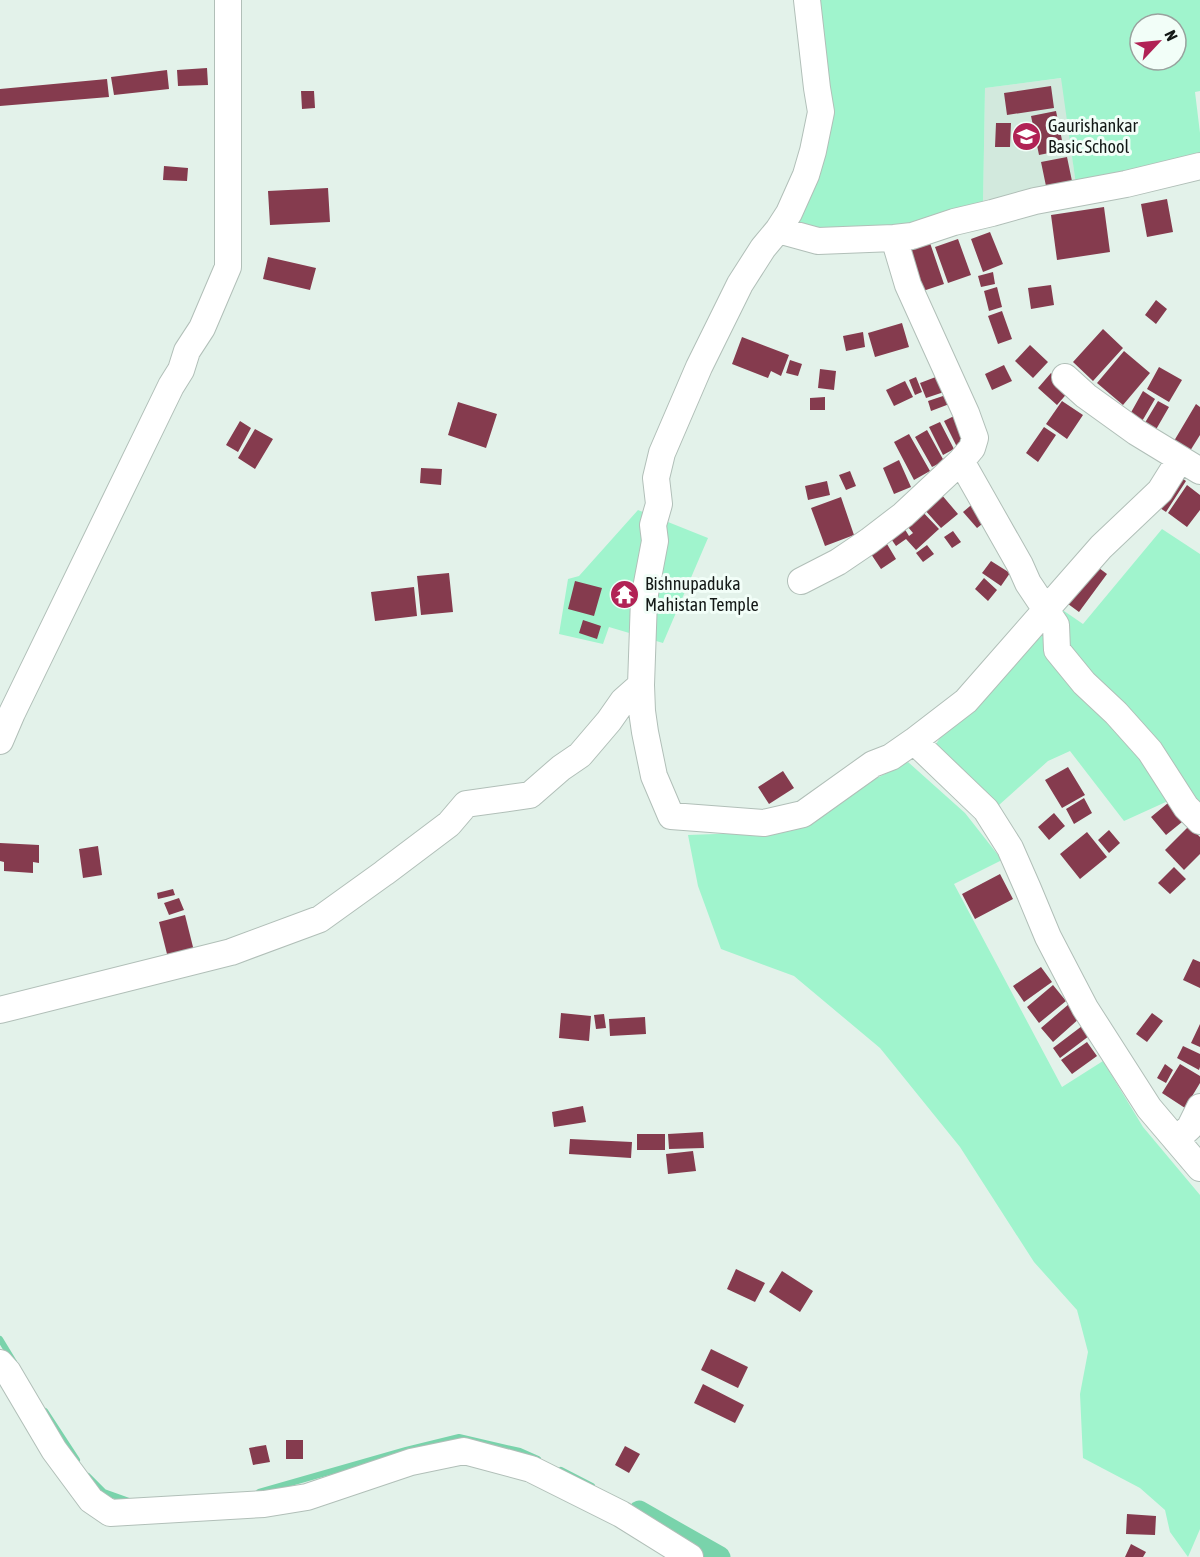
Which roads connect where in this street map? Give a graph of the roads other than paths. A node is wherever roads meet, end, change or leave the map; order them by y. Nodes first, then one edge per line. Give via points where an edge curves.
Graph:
1 (228, 0) edge
2 (807, 0) edge
3 (1200, 166) edge
4 (778, 230) junction
5 (894, 238) junction
6 (1065, 377) dead end
7 (961, 461) junction
8 (1190, 465) edge
9 (801, 581) dead end
10 (1047, 610) junction
11 (641, 685) junction
12 (0, 741) edge
13 (914, 741) junction
14 (1200, 821) edge
15 (0, 1010) edge
16 (1200, 1107) edge
17 (1176, 1140) junction
18 (1200, 1168) edge
19 (0, 1363) edge
20 (690, 1557) edge

1 - 12 street via 228,267 202,328 187,351
2 - 4 street via 821,112 806,175
3 - 5 street via 1035,201
4 - 5 street via 818,241
4 - 11 street via 740,284 662,453 656,478 655,541 644,599
5 - 7 street via 908,285 975,438
6 - 8 street via 1136,432
7 - 9 street via 869,541
7 - 10 street
8 - 10 street via 1101,547
10 - 13 street via 966,701
10 - 14 street via 1056,625 1057,650 1150,751 1186,807
11 - 13 street via 654,776 672,816 764,823 803,814 873,764 891,758
11 - 15 street via 623,701 580,756 530,795 466,804 449,824 320,919 231,952
13 - 17 street via 986,810 1010,848 1048,937 1085,1008 1149,1108
16 - 17 street via 1190,1127
17 - 18 street
19 - 20 street via 54,1450 91,1500 110,1514 264,1504 307,1497 411,1462 464,1451 531,1469 621,1514

